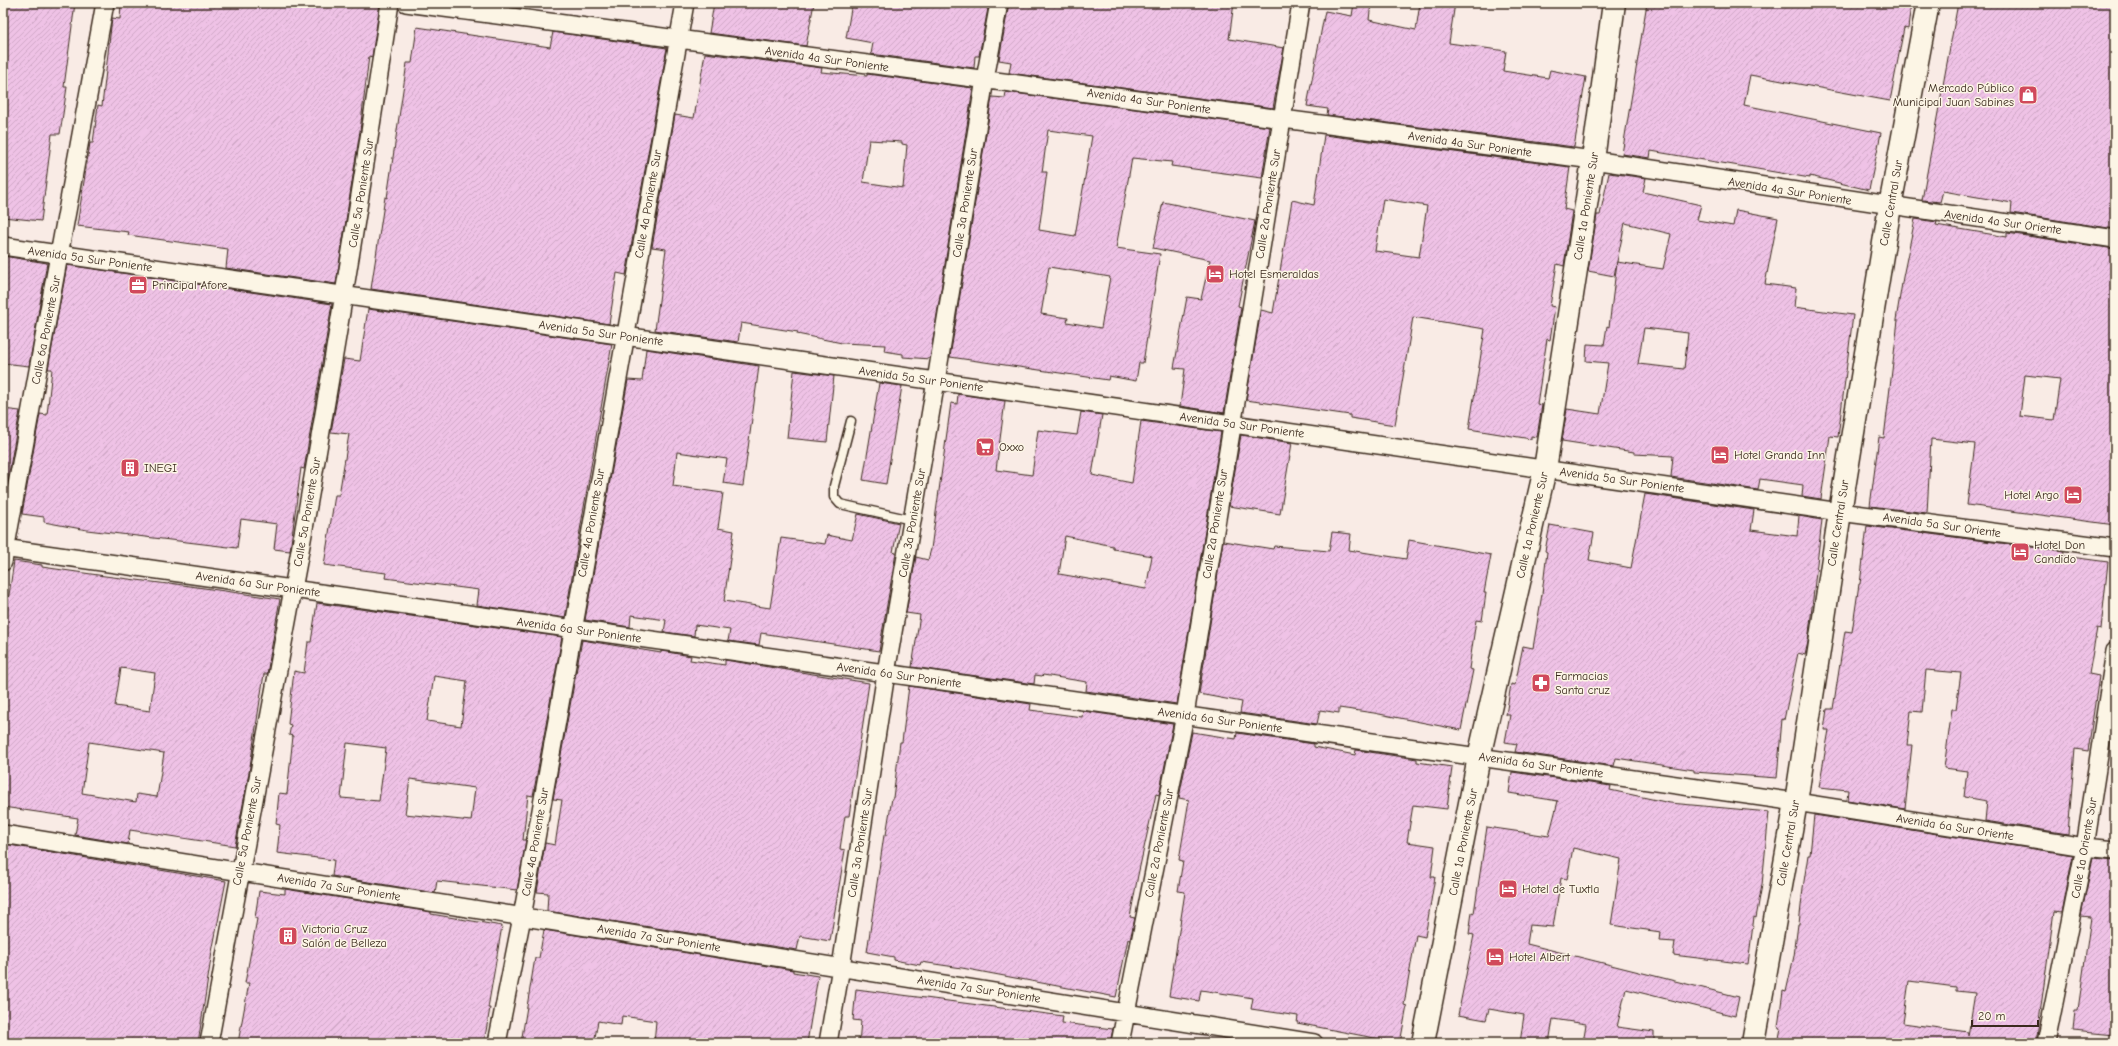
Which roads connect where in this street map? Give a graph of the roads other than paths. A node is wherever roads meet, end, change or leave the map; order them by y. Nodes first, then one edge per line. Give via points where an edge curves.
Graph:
1 (105, 3) edge
2 (390, 3) edge
3 (406, 3) edge
4 (685, 3) edge
5 (999, 3) edge
6 (1301, 3) edge
7 (1614, 3) edge
8 (1928, 3) edge
9 (678, 39) junction
10 (985, 79) junction
11 (1282, 119) junction
12 (1593, 160) junction
13 (1890, 206) junction
14 (2115, 239) edge
15 (3, 246) edge
16 (60, 255) junction
17 (345, 296) junction
18 (624, 336) junction
19 (936, 381) junction
20 (851, 421) dead end
21 (1231, 424) junction
22 (1544, 469) junction
23 (1840, 512) junction
24 (912, 520) junction
25 (2115, 548) edge
26 (4, 553) edge
27 (293, 589) junction
28 (572, 629) junction
29 (2115, 651) edge
30 (886, 673) junction
31 (1185, 715) junction
32 (1479, 757) junction
33 (1796, 802) junction
34 (3, 834) edge
35 (2085, 847) junction
36 (2115, 850) edge
37 (239, 872) junction
38 (522, 917) junction
39 (842, 968) junction
40 (1126, 1013) junction
41 (209, 1043) edge
42 (497, 1043) edge
43 (828, 1043) edge
44 (1120, 1043) edge
45 (1314, 1043) edge
46 (1423, 1043) edge
47 (1753, 1043) edge
48 (2046, 1043) edge

1 - 16 street, Calle 6a Poniente Sur
2 - 17 street, Calle 5a Poniente Sur
3 - 9 street, Avenida 4a Sur Poniente
4 - 9 street, Calle 4a Poniente Sur
5 - 10 street, Calle 3a Poniente Sur
6 - 11 street, Calle 2a Poniente Sur
7 - 12 main road, Calle 1a Poniente Sur
8 - 13 main road, Calle Central Sur
9 - 10 street, Avenida 4a Sur Poniente
9 - 18 street, Calle 4a Poniente Sur
10 - 11 street, Avenida 4a Sur Poniente
10 - 19 street, Calle 3a Poniente Sur
11 - 12 street, Avenida 4a Sur Poniente
11 - 21 street, Calle 2a Poniente Sur
12 - 13 street, Avenida 4a Sur Poniente
12 - 22 main road, Calle 1a Poniente Sur
13 - 14 street, Avenida 4a Sur Oriente
13 - 23 main road, Calle Central Sur
15 - 16 street, Avenida 5a Sur Poniente
16 - 17 street, Avenida 5a Sur Poniente
16 - 26 street, Calle 6a Poniente Sur
17 - 18 street, Avenida 5a Sur Poniente
17 - 27 street, Calle 5a Poniente Sur
18 - 19 street, Avenida 5a Sur Poniente
18 - 28 street, Calle 4a Poniente Sur
19 - 21 street, Avenida 5a Sur Poniente
19 - 24 street, Calle 3a Poniente Sur
20 - 24 lane via 834,486 834,497 840,504
21 - 22 street, Avenida 5a Sur Poniente
21 - 31 street, Calle 2a Poniente Sur
22 - 23 street, Avenida 5a Sur Poniente
22 - 32 main road, Calle 1a Poniente Sur
23 - 25 street, Avenida 5a Sur Oriente
23 - 33 main road, Calle Central Sur
24 - 30 street, Calle 3a Poniente Sur
26 - 27 street, Avenida 6a Sur Poniente
27 - 28 street, Avenida 6a Sur Poniente
27 - 37 street, Calle 5a Poniente Sur
28 - 30 street, Avenida 6a Sur Poniente
28 - 38 street, Calle 4a Poniente Sur
29 - 35 street, Calle 1a Oriente Sur
30 - 31 street, Avenida 6a Sur Poniente
30 - 39 street, Calle 3a Poniente Sur
31 - 32 street, Avenida 6a Sur Poniente
31 - 40 street, Calle 2a Poniente Sur
32 - 33 street, Avenida 6a Sur Poniente
32 - 46 main road, Calle 1a Poniente Sur
33 - 35 street, Avenida 6a Sur Oriente
33 - 47 main road, Calle Central Sur
34 - 37 street, Avenida 7a Sur Poniente
35 - 36 street, Avenida 6a Sur Oriente
35 - 48 street, Calle 1a Oriente Sur
37 - 38 street, Avenida 7a Sur Poniente
37 - 41 street, Calle 5a Poniente Sur
38 - 39 street, Avenida 7a Sur Poniente
38 - 42 street, Calle 4a Poniente Sur
39 - 40 street, Avenida 7a Sur Poniente
39 - 43 street, Calle 3a Poniente Sur
40 - 44 street, Calle 2a Poniente Sur
40 - 45 street, Avenida 7a Sur Poniente

